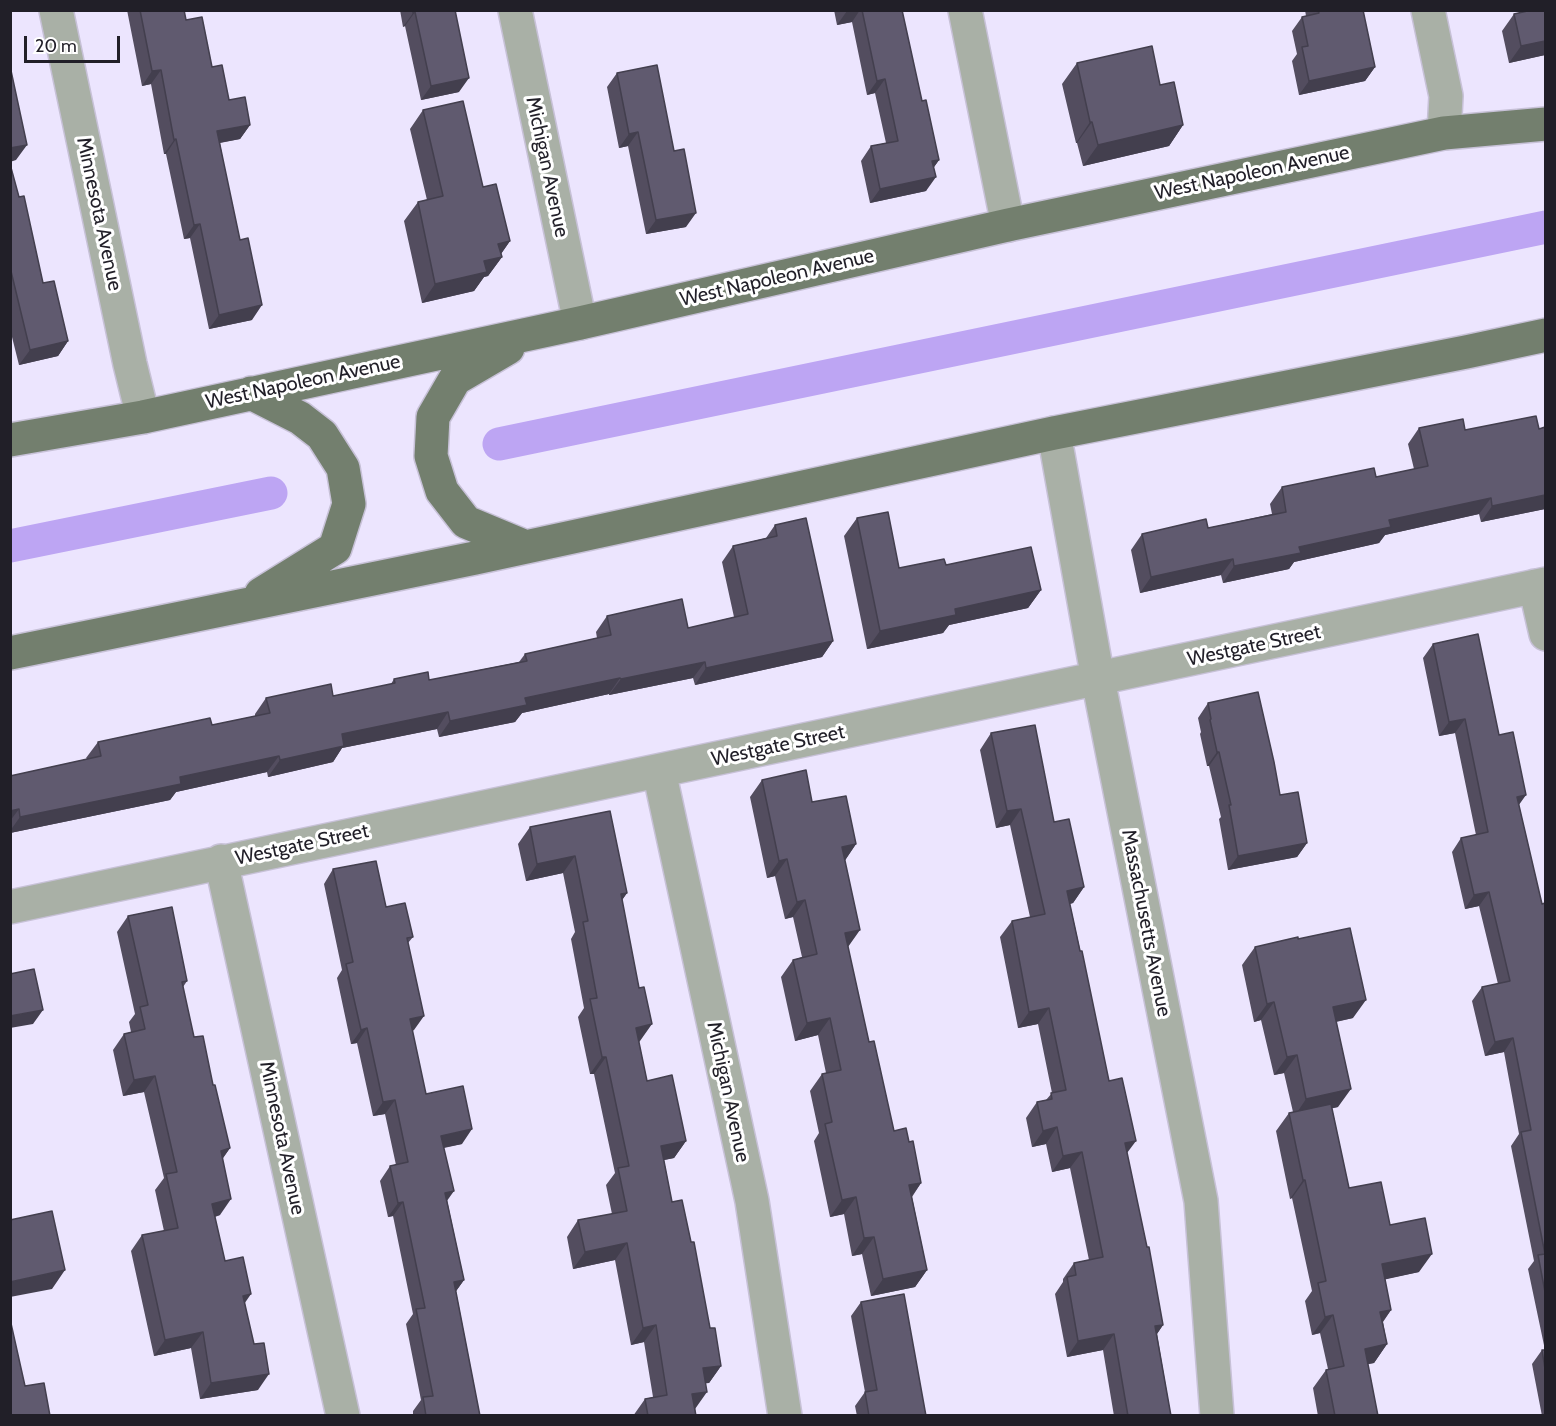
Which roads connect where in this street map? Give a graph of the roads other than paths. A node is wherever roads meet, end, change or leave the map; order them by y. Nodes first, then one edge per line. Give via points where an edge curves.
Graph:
1 (56, 10) edge
2 (515, 10) edge
3 (965, 10) edge
4 (1428, 10) edge
5 (1545, 124) edge
6 (1444, 133) junction
7 (1008, 225) junction
8 (580, 323) junction
9 (536, 332) junction
10 (1545, 335) edge
11 (251, 393) junction
12 (143, 417) junction
13 (1054, 433) junction
14 (10, 440) edge
15 (526, 547) junction
16 (1540, 585) edge
17 (242, 606) junction
18 (1545, 634) edge
19 (10, 653) edge
20 (1098, 679) junction
21 (659, 771) junction
22 (221, 861) junction
23 (10, 907) edge
24 (343, 1416) edge
25 (785, 1416) edge
26 (1218, 1416) edge

1 - 12 street, Minnesota Avenue
2 - 8 street, Michigan Avenue
3 - 7 street
4 - 6 street via 1446,96
5 - 6 main road, West Napoleon Avenue
6 - 7 main road, West Napoleon Avenue
7 - 8 main road, West Napoleon Avenue
8 - 9 main road, West Napoleon Avenue
9 - 11 main road, West Napoleon Avenue
9 - 15 main road via 455,379 433,417 431,456 442,491 466,522
10 - 13 main road
11 - 12 main road, West Napoleon Avenue
11 - 17 main road via 300,418 322,435 343,468 349,504 335,548
12 - 14 main road, West Napoleon Avenue
13 - 15 main road
13 - 20 street, Massachusetts Avenue
15 - 17 main road
16 - 18 street
16 - 20 street, Westgate Street
17 - 19 main road
20 - 21 street, Westgate Street
20 - 26 street, Massachusetts Avenue via 1201,1202
21 - 22 street, Westgate Street
21 - 25 street, Michigan Avenue via 752,1201
22 - 23 street, Westgate Street
22 - 24 street, Minnesota Avenue

